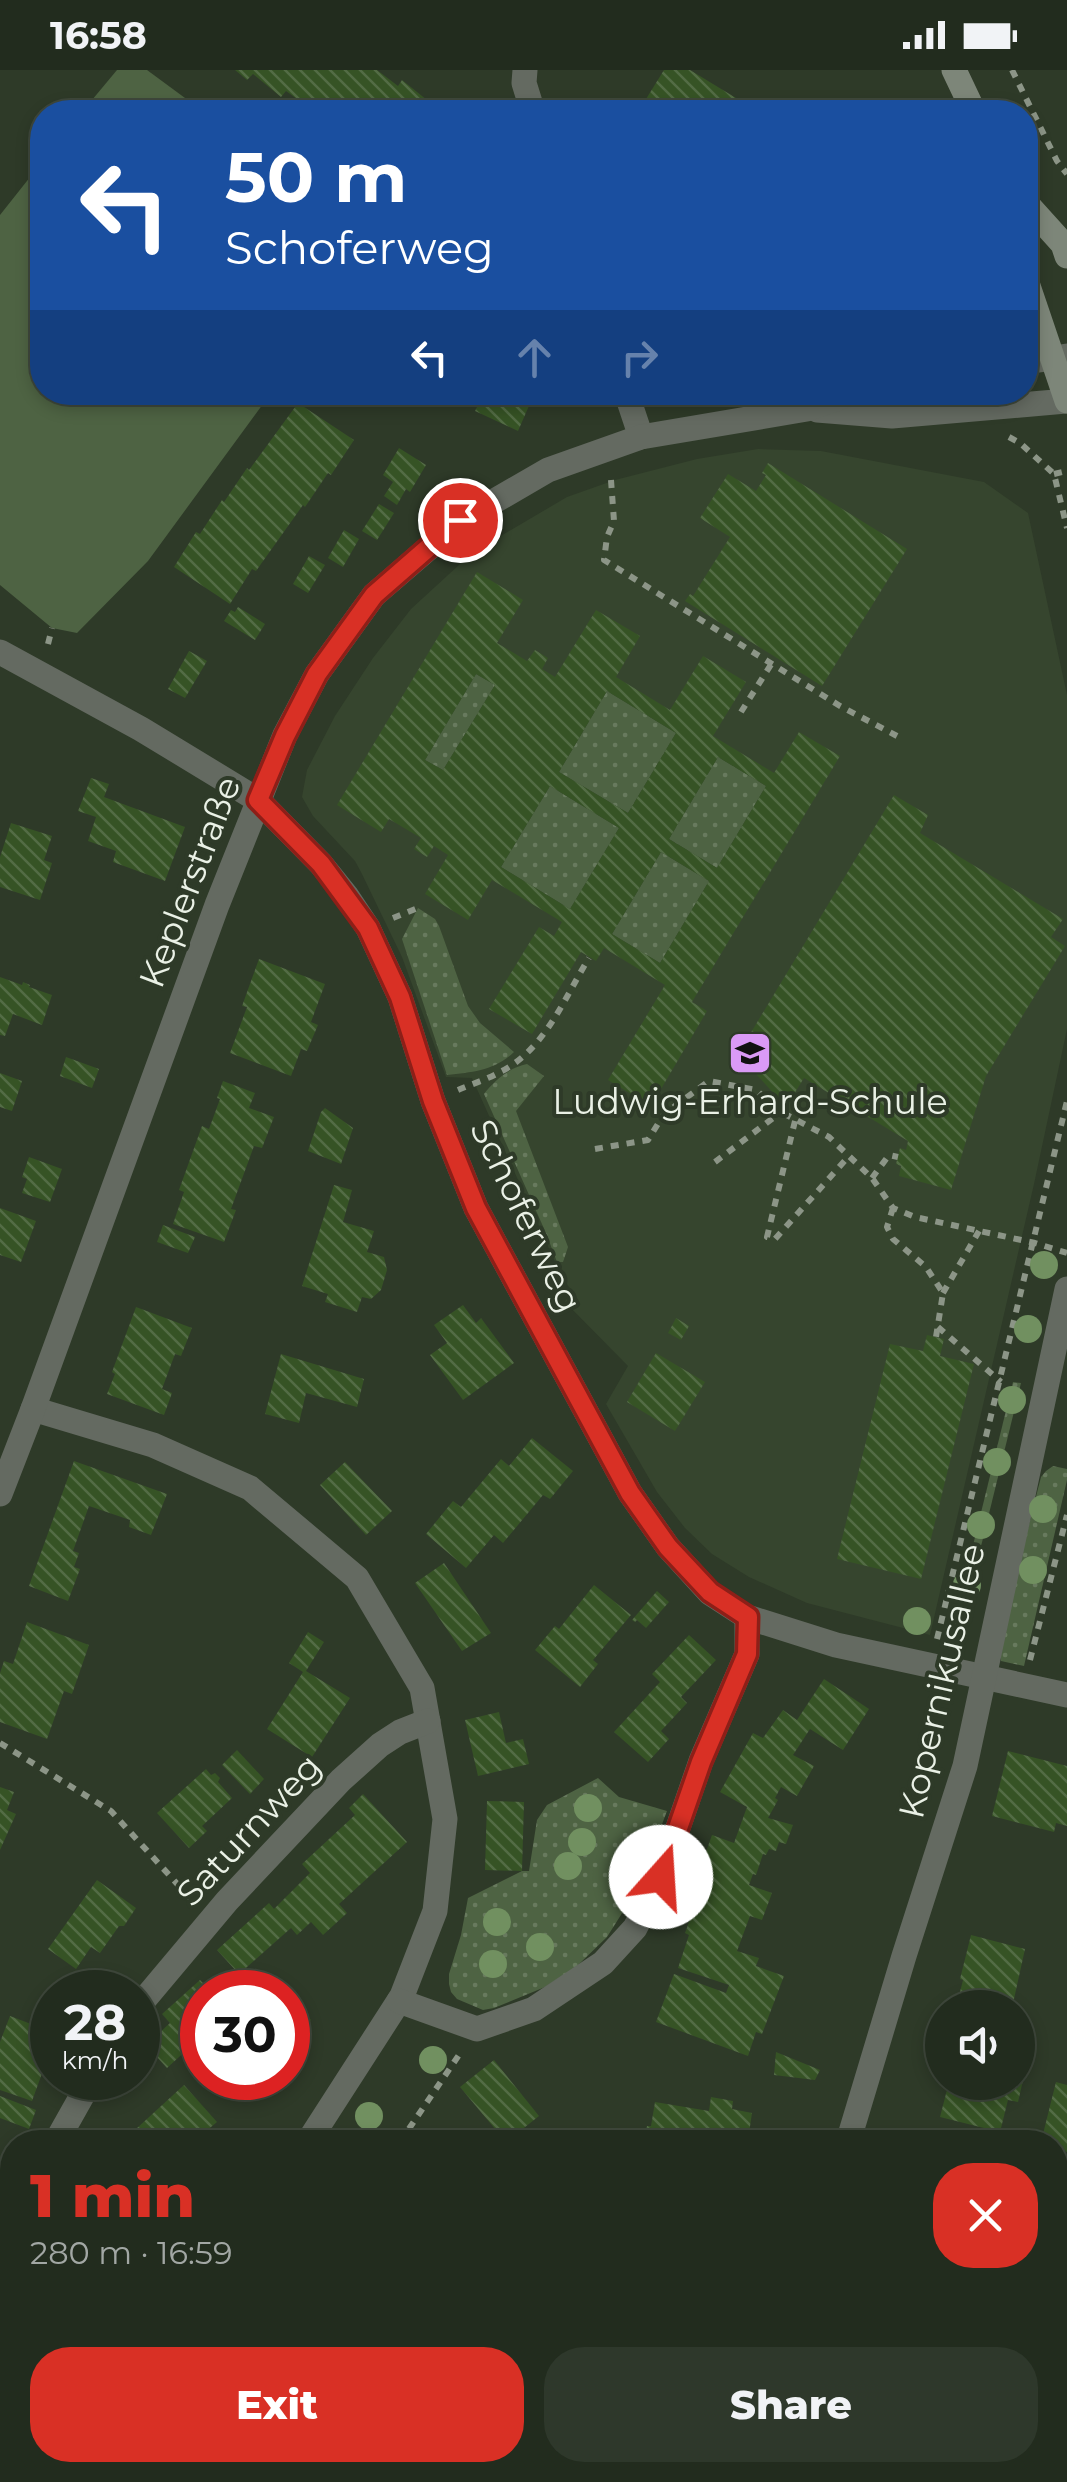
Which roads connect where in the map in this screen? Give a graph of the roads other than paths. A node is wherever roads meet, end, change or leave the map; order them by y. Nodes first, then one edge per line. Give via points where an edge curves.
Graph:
1 (525, 70) edge
2 (954, 70) edge
3 (529, 100) edge
4 (968, 100) edge
5 (1038, 217) edge
6 (1066, 249) edge
7 (1038, 307) edge
8 (1060, 357) edge
9 (1067, 401) edge
10 (1038, 403) edge
11 (630, 405) edge
12 (819, 405) edge
13 (1007, 405) edge
14 (807, 409) junction
15 (641, 437) junction
16 (0, 652) edge
17 (258, 800) junction
18 (1067, 1288) edge
19 (34, 1408) junction
20 (0, 1494) edge
21 (748, 1617) junction
22 (982, 1676) junction
23 (1067, 1696) edge
24 (428, 1721) junction
25 (160, 1982) edge
26 (399, 2001) junction
27 (80, 2100) edge
28 (63, 2130) edge
29 (316, 2130) edge
30 (852, 2130) edge

1 - 3 street
2 - 4 street
5 - 6 street
7 - 8 street
8 - 9 street
9 - 10 street, Keplerstraße
11 - 15 street
12 - 14 street, Keplerstraße
13 - 14 street, Keplerstraße via 892,416
14 - 15 street, Keplerstraße
15 - 17 street, Keplerstraße via 548,470 460,520 374,595 317,674
16 - 17 street, Schoferweg
17 - 19 street, Keplerstraße
17 - 21 street, Schoferweg via 321,864 368,928 400,997 476,1208 630,1493 710,1592
18 - 22 street, Kopernikusallee
19 - 20 street, Keplerstraße
19 - 24 street via 153,1446 250,1488 357,1578 422,1688
21 - 22 street, Schoferweg via 836,1646
21 - 26 street via 747,1654 661,1877 634,1928 603,1963 534,2009 477,2029
22 - 23 street, Schoferweg
22 - 30 street, Kopernikusallee via 965,1766
24 - 25 street, Saturnweg via 400,1732 341,1780
24 - 26 street via 445,1818 434,1911
26 - 29 street
27 - 28 street

